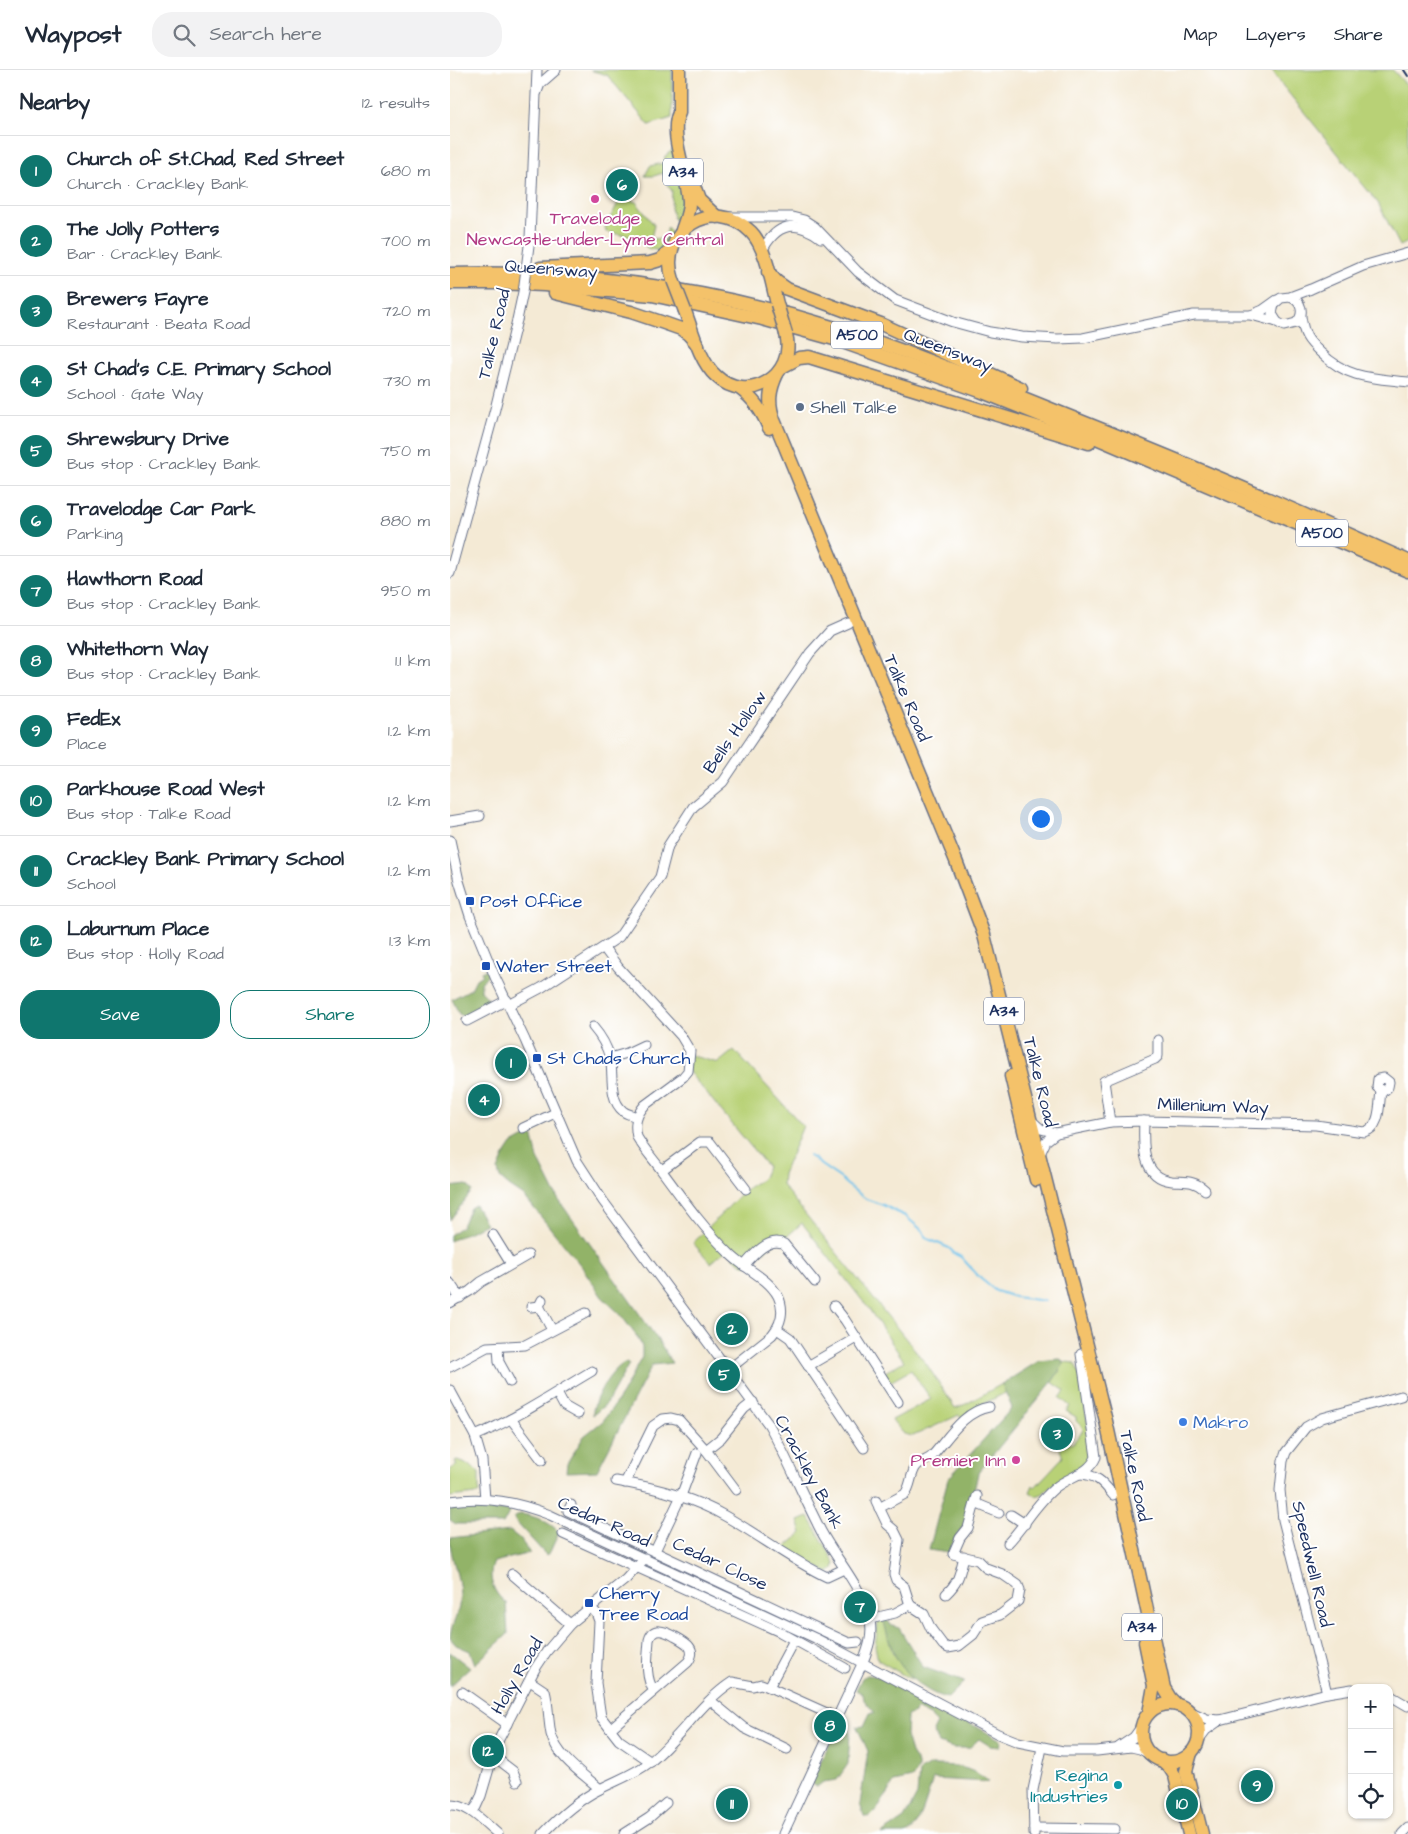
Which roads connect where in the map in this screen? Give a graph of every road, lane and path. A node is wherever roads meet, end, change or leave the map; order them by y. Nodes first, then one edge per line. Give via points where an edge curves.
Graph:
1 (537, 70) edge
2 (556, 70) edge
3 (679, 70) edge
4 (535, 97) junction
5 (680, 113) junction
6 (720, 217) junction
7 (682, 230) junction
8 (672, 248) junction
9 (835, 248) junction
10 (762, 251) junction
11 (1408, 253) edge
12 (450, 272) edge
13 (768, 272) junction
14 (450, 285) edge
15 (1311, 290) junction
16 (1290, 297) junction
17 (1277, 300) junction
18 (1301, 313) junction
19 (1252, 315) junction
20 (1280, 324) junction
21 (1304, 333) junction
22 (698, 345) junction
23 (780, 370) junction
24 (1408, 382) edge
25 (739, 388) junction
26 (1148, 449) junction
27 (1188, 476) junction
28 (1408, 561) edge
29 (451, 567) edge
30 (1408, 571) edge
31 (848, 623) junction
32 (480, 816) dead end
33 (450, 821) edge
34 (450, 840) edge
35 (455, 882) edge
36 (604, 948) junction
37 (508, 1002) junction
38 (470, 1017) dead end
39 (597, 1027) dead end
40 (1158, 1040) dead end
41 (644, 1045) dead end
42 (610, 1058) junction
43 (1381, 1090) dead end
44 (555, 1113) junction
45 (637, 1117) junction
46 (1031, 1120) junction
47 (1144, 1121) junction
48 (1110, 1122) junction
49 (523, 1128) dead end
50 (1056, 1133) junction
51 (1040, 1155) junction
52 (662, 1170) junction
53 (746, 1189) dead end
54 (1205, 1190) dead end
55 (493, 1235) dead end
56 (528, 1255) dead end
57 (511, 1264) junction
58 (744, 1266) junction
59 (815, 1282) dead end
60 (450, 1283) edge
61 (460, 1298) junction
62 (450, 1303) edge
63 (537, 1304) dead end
64 (834, 1306) dead end
65 (584, 1316) dead end
66 (777, 1329) junction
67 (552, 1330) junction
68 (856, 1338) junction
69 (498, 1347) junction
70 (1081, 1354) junction
71 (808, 1366) junction
72 (450, 1367) edge
73 (728, 1370) junction
74 (510, 1376) dead end
75 (590, 1376) dead end
76 (557, 1392) junction
77 (451, 1394) edge
78 (1401, 1396) dead end
79 (753, 1402) junction
80 (898, 1402) dead end
81 (989, 1407) dead end
82 (578, 1414) dead end
83 (511, 1419) junction
84 (475, 1436) junction
85 (864, 1448) dead end
86 (699, 1455) junction
87 (542, 1460) dead end
88 (1078, 1474) junction
89 (736, 1490) dead end
90 (1114, 1495) junction
91 (681, 1496) junction
92 (485, 1499) junction
93 (450, 1501) edge
94 (569, 1508) dead end
95 (1000, 1513) dead end
96 (1011, 1515) dead end
97 (1025, 1524) junction
98 (566, 1534) dead end
99 (1008, 1543) dead end
100 (655, 1551) junction
101 (964, 1556) junction
102 (645, 1558) junction
103 (637, 1568) junction
104 (844, 1569) junction
105 (516, 1574) dead end
106 (742, 1592) junction
107 (946, 1594) dead end
108 (737, 1601) junction
109 (910, 1605) junction
110 (590, 1607) junction
111 (870, 1619) junction
112 (570, 1624) junction
113 (794, 1640) junction
114 (858, 1642) dead end
115 (863, 1662) junction
116 (843, 1664) dead end
117 (530, 1681) junction
118 (769, 1687) junction
119 (654, 1690) junction
120 (1348, 1690) edge
121 (462, 1692) dead end
122 (1327, 1693) junction
123 (1393, 1697) edge
124 (711, 1701) junction
125 (1408, 1706) edge
126 (1182, 1708) junction
127 (1149, 1713) junction
128 (838, 1718) junction
129 (1220, 1720) junction
130 (507, 1724) junction
131 (1142, 1726) junction
132 (610, 1729) junction
133 (787, 1748) dead end
134 (1042, 1748) junction
135 (1117, 1748) junction
136 (1194, 1748) junction
137 (492, 1755) junction
138 (1157, 1758) junction
139 (650, 1762) junction
140 (517, 1781) dead end
141 (600, 1789) junction
142 (666, 1803) dead end
143 (450, 1805) edge
144 (472, 1812) junction
145 (1408, 1828) edge
146 (1115, 1829) dead end
147 (1034, 1831) edge
148 (498, 1834) edge
149 (543, 1834) edge
150 (624, 1834) edge
151 (783, 1834) edge
152 (1190, 1834) edge
153 (1202, 1834) edge
154 (1402, 1834) edge

1 - 4 street, Talke Road
2 - 4 street via 540,84
3 - 5 highway, A34
4 - 29 street, Talke Road, bridge via 530,238 523,292 495,409
5 - 6 highway, A34 via 684,120 687,160 695,193
5 - 7 highway, A34 via 676,119 678,144 689,205
6 - 7 highway via 702,218
6 - 9 street via 798,218 815,227
6 - 10 highway, Talke Road via 747,228
7 - 8 highway
8 - 12 highway via 660,260 650,263
8 - 22 highway, Talke Road, bridge via 673,280
9 - 10 street via 809,230 793,226 776,231
9 - 19 street via 858,272 894,300 990,332 1076,339 1194,315
10 - 13 highway, Talke Road
11 - 15 street via 1363,266
12 - 26 highway, Queensway / A500 via 550,275 634,283 761,308 884,344
13 - 23 highway, Talke Road, bridge via 786,334 788,353
13 - 26 highway, A500 via 787,288 881,324
14 - 22 highway via 562,294 680,329
14 - 27 highway, Queensway / A500 via 544,285 652,295 762,319 912,366
15 - 16 street
15 - 18 street
16 - 17 street
16 - 18 street via 1298,301
17 - 19 street
17 - 20 street via 1272,314
18 - 20 street via 1292,325
18 - 21 street
19 - 20 street
20 - 21 street
21 - 24 street via 1314,347 1342,370 1354,375
22 - 25 highway, Talke Road via 714,376
23 - 25 highway via 764,384
23 - 27 highway via 803,357 834,364
23 - 46 highway, Talke Road / A34 via 770,392 774,420 984,934
25 - 31 highway, Talke Road / A34 via 763,413
26 - 28 highway, Queensway / A500
27 - 30 highway, Queensway / A500
31 - 36 street, Bells Hollow via 830,631 810,653 723,782 693,807 668,846 660,877 631,922
31 - 70 highway, Talke Road / A34 via 976,936
32 - 33 street
34 - 35 street
35 - 37 street, Crackley Bank
36 - 37 street, Bells Hollow via 541,988
36 - 45 street via 681,1036 690,1051 688,1071 683,1078 645,1105
37 - 38 street
37 - 44 street, Crackley Bank
39 - 42 street
40 - 48 street via 1155,1059 1104,1080
41 - 42 street
42 - 45 street via 618,1106 623,1112
43 - 47 street, Millenium Way via 1375,1126 1364,1132 1316,1126
44 - 49 street
44 - 73 street, Crackley Bank via 588,1181
45 - 52 street via 637,1137
46 - 50 street via 1041,1130
46 - 51 highway, Talke Road / A34
47 - 48 street, Millenium Way
47 - 54 street via 1145,1160 1154,1172 1169,1180 1197,1183
48 - 50 street, Millenium Way
50 - 51 street via 1046,1141
51 - 126 highway, Talke Road / A34 via 1106,1421 1164,1688
52 - 53 street via 700,1142 710,1142
52 - 58 street via 696,1219
55 - 57 street
56 - 57 street
57 - 61 street
58 - 59 street via 768,1244 780,1242
58 - 66 street via 768,1282 779,1298 782,1308
60 - 61 street
61 - 62 street
63 - 67 street
64 - 68 street
65 - 67 street
66 - 71 street via 790,1338
66 - 73 street
67 - 69 street via 525,1345
68 - 71 street
68 - 80 street
69 - 72 street via 479,1350
69 - 74 street via 499,1362
70 - 88 street via 1096,1453 1093,1463
70 - 90 highway, Talke Road / A34
71 - 85 street
73 - 79 street, Crackley Bank
75 - 76 street
76 - 82 street via 564,1406
76 - 83 street
77 - 84 street
78 - 122 street, Speedwell Road via 1322,1418 1306,1427 1295,1439 1283,1461 1280,1490 1283,1520
79 - 86 street via 722,1438
79 - 104 street, Crackley Bank via 786,1456 822,1532
81 - 109 street via 980,1408 937,1444 933,1456 914,1469 905,1494 877,1505 887,1524 898,1535 894,1574 904,1586
83 - 84 street
83 - 87 street
84 - 92 street via 482,1460
86 - 89 street
86 - 91 street
86 - 91 street via 680,1420 663,1419 653,1426 620,1482
88 - 90 street via 1098,1478
88 - 97 street via 1057,1486
90 - 127 highway, Talke Road / A34 via 1153,1676
91 - 100 street
91 - 104 street via 724,1515 826,1577
92 - 93 street, Cedar Road
92 - 102 street, Cedar Road via 516,1503 541,1511
94 - 100 street, Cedar Close
95 - 101 street via 976,1500 968,1528 952,1558
96 - 97 street
97 - 99 street
98 - 103 street, Cedar Road
100 - 106 street, Cedar Close
101 - 107 street via 958,1580
101 - 109 street via 978,1560 986,1568 1018,1585 1018,1601 1000,1615 982,1621 973,1635 953,1648 943,1645 924,1614
102 - 103 street, Holly Road
102 - 108 street, Cedar Road
103 - 110 street, Holly Road
103 - 113 street, Cedar Road
104 - 111 street, Crackley Bank
105 - 112 street
106 - 108 street
106 - 114 street, Cedar Close via 849,1643
108 - 115 street, Cedar Road
109 - 111 street
110 - 112 street, Holly Road
110 - 132 street via 599,1620 596,1683 601,1717
111 - 115 street, Crackley Bank via 870,1641
112 - 117 street, Holly Road via 547,1652
113 - 116 street, Cedar Road
113 - 118 street
115 - 128 street, Crackley Bank
115 - 134 street, Cedar Road via 998,1734
117 - 130 street, Holly Road
117 - 141 street via 545,1691 552,1735 558,1747
118 - 124 street via 732,1682
118 - 128 street
119 - 119 street via 692,1656 692,1649 687,1643 660,1630 650,1635 649,1640 648,1676
119 - 132 street
120 - 122 street
121 - 130 street
122 - 129 street
123 - 125 street
124 - 133 street via 744,1728
124 - 139 street
126 - 127 highway via 1162,1705
126 - 129 street via 1207,1719
126 - 136 highway, A34 via 1194,1717 1198,1725 1199,1734
127 - 131 highway, A34
128 - 151 street, Crackley Bank
129 - 136 street via 1206,1730
130 - 137 street, Holly Road
131 - 135 street via 1128,1742
131 - 138 highway via 1146,1749
132 - 139 street via 619,1740
134 - 135 street, Cedar Road via 1079,1752
134 - 147 street via 1033,1790
135 - 138 street, Cedar Road via 1140,1749
136 - 138 highway via 1177,1761
136 - 153 highway, A34 via 1186,1771
137 - 140 street via 513,1771
137 - 144 street, Holly Road via 481,1796
138 - 152 highway via 1175,1776
139 - 141 street
141 - 149 street via 581,1800
142 - 150 street
143 - 144 street
144 - 148 street
145 - 154 street
146 - 147 street

